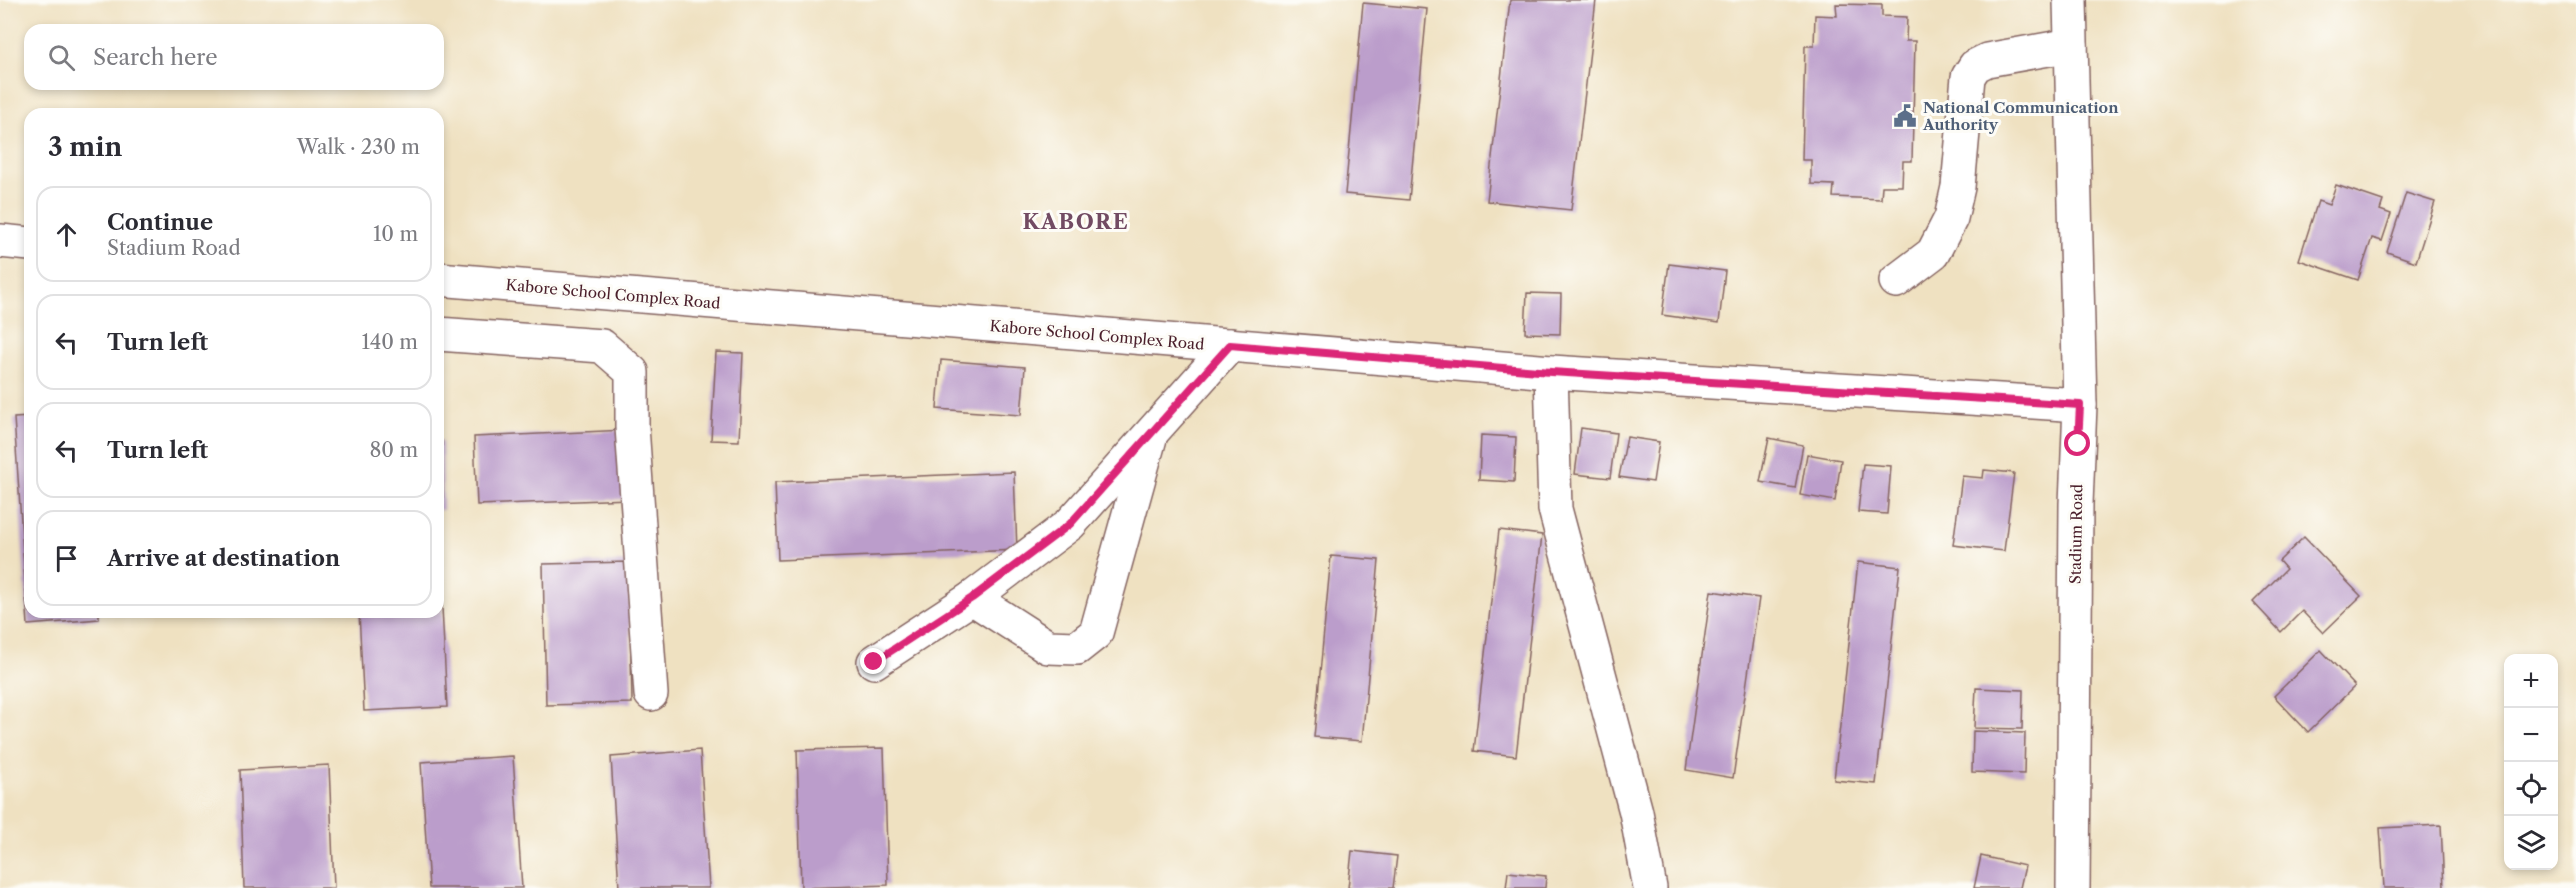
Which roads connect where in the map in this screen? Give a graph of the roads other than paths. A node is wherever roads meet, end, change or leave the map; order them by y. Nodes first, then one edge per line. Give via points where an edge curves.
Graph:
1 (2070, 0) edge
2 (2071, 45) junction
3 (0, 241) edge
4 (24, 243) edge
5 (444, 280) edge
6 (1896, 281) dead end
7 (444, 334) edge
8 (1230, 345) junction
9 (1551, 372) junction
10 (2080, 405) junction
11 (1152, 431) junction
12 (972, 598) junction
13 (874, 662) dead end
14 (651, 694) dead end
15 (1650, 888) edge
16 (2073, 888) edge

1 - 2 street, Stadium Road
2 - 6 street via 1987,60 1976,66 1968,77 1958,187 1951,218 1933,253
2 - 10 street, Stadium Road
3 - 4 street
5 - 8 street, Kabore School Complex Road
7 - 14 street via 602,346 632,372 632,427
8 - 9 street, Kabore School Complex Road
8 - 11 street
9 - 10 street, Kabore School Complex Road
9 - 15 street via 1556,509 1636,812
10 - 16 street, Stadium Road
11 - 12 street via 1070,524
11 - 12 street via 1096,633 1077,648 1048,647
12 - 13 street

